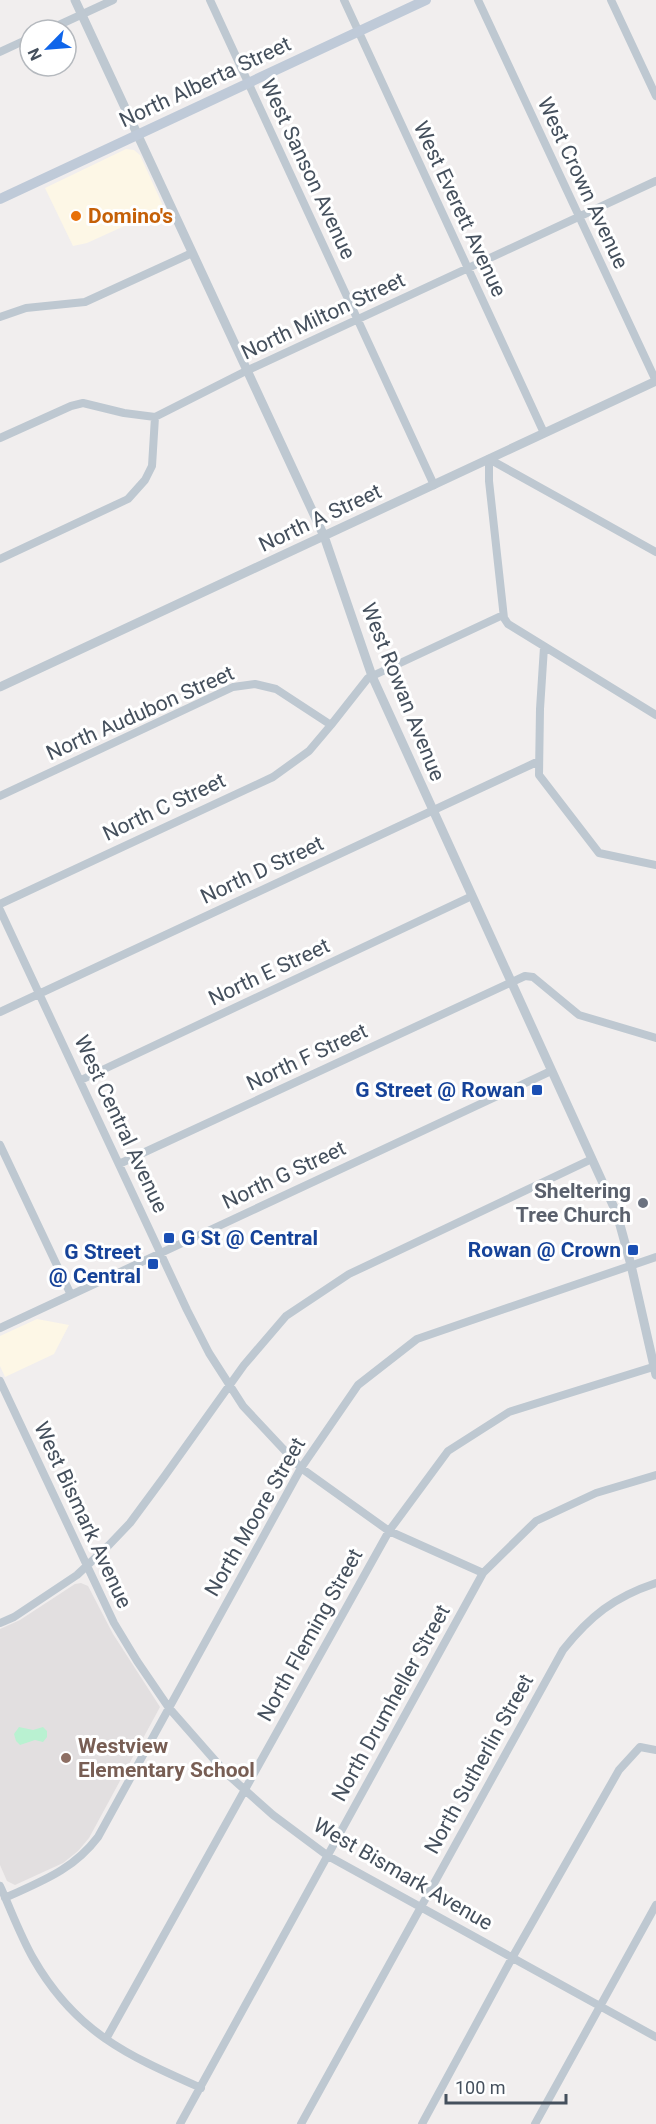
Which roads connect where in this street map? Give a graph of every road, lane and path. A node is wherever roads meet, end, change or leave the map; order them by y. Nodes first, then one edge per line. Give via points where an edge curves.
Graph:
1 (75, 0) edge
2 (113, 0) edge
3 (210, 0) edge
4 (344, 0) edge
5 (426, 0) edge
6 (478, 0) edge
7 (611, 0) edge
8 (82, 15) junction
9 (75, 18) edge
10 (359, 31) junction
11 (18, 44) edge
12 (0, 52) edge
13 (249, 82) junction
14 (656, 96) edge
15 (138, 135) junction
16 (656, 181) edge
17 (0, 199) edge
18 (579, 217) junction
19 (192, 253) junction
20 (467, 269) junction
21 (0, 317) edge
22 (358, 320) junction
23 (246, 371) junction
24 (656, 381) edge
25 (154, 417) junction
26 (544, 433) junction
27 (0, 438) edge
28 (489, 459) junction
29 (434, 485) junction
30 (324, 536) junction
31 (656, 552) edge
32 (0, 559) edge
33 (504, 617) junction
34 (544, 647) junction
35 (372, 676) junction
36 (0, 687) edge
37 (656, 715) edge
38 (331, 725) junction
39 (539, 761) junction
40 (0, 796) edge
41 (432, 811) junction
42 (656, 864) edge
43 (472, 896) junction
44 (0, 904) edge
45 (0, 910) edge
46 (510, 983) junction
47 (40, 993) junction
48 (0, 1012) edge
49 (656, 1038) edge
50 (551, 1071) junction
51 (81, 1080) junction
52 (0, 1145) edge
53 (592, 1159) junction
54 (119, 1164) junction
55 (160, 1253) junction
56 (656, 1257) edge
57 (631, 1265) junction
58 (71, 1295) junction
59 (0, 1328) edge
60 (655, 1369) edge
61 (0, 1381) edge
62 (230, 1387) junction
63 (301, 1468) junction
64 (656, 1475) edge
65 (389, 1531) junction
66 (86, 1566) junction
67 (483, 1573) junction
68 (656, 1583) edge
69 (0, 1623) edge
70 (169, 1708) junction
71 (656, 1750) edge
72 (244, 1790) junction
73 (328, 1856) junction
74 (0, 1886) edge
75 (6, 1898) junction
76 (656, 1905) edge
77 (419, 1908) junction
78 (512, 1958) junction
79 (600, 2006) junction
80 (656, 2037) edge
81 (106, 2039) junction
82 (201, 2088) junction
83 (180, 2124) edge
84 (301, 2124) edge
85 (422, 2124) edge
86 (535, 2124) edge

1 - 8 street, West Rowan Avenue
2 - 8 street
3 - 13 street, West Sanson Avenue
4 - 10 street, West Everett Avenue
5 - 10 main road, North Alberta Street
6 - 18 street, West Crown Avenue
7 - 14 street
8 - 9 street
8 - 15 street, West Rowan Avenue
10 - 13 main road, North Alberta Street
10 - 20 street, West Everett Avenue
11 - 12 street
13 - 15 main road, North Alberta Street
13 - 22 street, West Sanson Avenue
15 - 17 main road, North Alberta Street
15 - 19 street, West Rowan Avenue
16 - 18 street, North Milton Street
18 - 20 street, North Milton Street
18 - 24 street, West Crown Avenue
19 - 21 street via 85,302 26,308
19 - 23 street, West Rowan Avenue
20 - 22 street, North Milton Street
20 - 26 street, West Everett Avenue
22 - 23 street, North Milton Street
22 - 29 street, West Sanson Avenue
23 - 25 street, North Milton Street
23 - 30 street, West Rowan Avenue
24 - 26 street, North A Street
25 - 27 street via 83,403
25 - 32 street via 152,466 128,499
26 - 28 street, North A Street
28 - 29 street, North A Street
28 - 31 street
28 - 33 street
29 - 30 street, North A Street
30 - 35 street, West Rowan Avenue
30 - 36 street, North A Street
33 - 34 street via 508,624
33 - 35 street
34 - 37 street
34 - 39 street
35 - 38 street
35 - 41 street, West Rowan Avenue
38 - 40 street, North Audubon Street via 276,689 255,684 233,687
38 - 44 street, North C Street via 309,751 273,777
39 - 41 street, North D Street
39 - 42 street via 540,778 599,853
41 - 43 street, West Rowan Avenue
41 - 47 street, North D Street
43 - 46 street, West Rowan Avenue
43 - 51 street, North E Street
45 - 47 street, West Central Avenue
46 - 49 street, North F Street via 533,976 579,1014
46 - 50 street, West Rowan Avenue
46 - 54 street, North F Street
47 - 48 street, North D Street
47 - 51 street, West Central Avenue
50 - 53 street, West Rowan Avenue
50 - 55 street, North G Street
51 - 54 street, West Central Avenue
52 - 58 street
53 - 57 street, West Rowan Avenue via 617,1214
53 - 62 street via 349,1274 286,1316
54 - 55 street, West Central Avenue
55 - 58 street, North G Street
55 - 62 street, West Central Avenue via 202,1340
56 - 57 street, North Moore Street
57 - 60 street, West Rowan Avenue
57 - 63 street, North Moore Street via 417,1339 358,1385
58 - 59 street, North G Street
60 - 65 street, North Fleming Street via 509,1412 448,1451
61 - 66 street, West Bismark Avenue
62 - 63 street, West Central Avenue
62 - 66 street via 130,1523
63 - 65 street, West Central Avenue
63 - 70 street, North Moore Street
64 - 67 street, North Drumheller Street via 596,1493 536,1521
65 - 67 street, West Central Avenue
65 - 72 street, North Fleming Street
66 - 69 street
66 - 70 street, West Bismark Avenue via 114,1623
67 - 73 street, North Drumheller Street
68 - 77 street, North Sutherlin Street via 598,1612 562,1650
70 - 72 street, West Bismark Avenue
70 - 75 street, North Moore Street via 86,1852 58,1873
71 - 78 street via 640,1747 619,1770
72 - 73 street, West Bismark Avenue
72 - 81 street, North Fleming Street
73 - 77 street, West Bismark Avenue
73 - 82 street, North Drumheller Street
74 - 75 street
75 - 81 street via 48,1982 82,2020
76 - 79 street
77 - 78 street, West Bismark Avenue
77 - 84 street, North Sutherlin Street
78 - 79 street, West Bismark Avenue
78 - 85 street
79 - 80 street, West Bismark Avenue
79 - 86 street
81 - 82 street via 132,2057
82 - 83 street, North Drumheller Street

